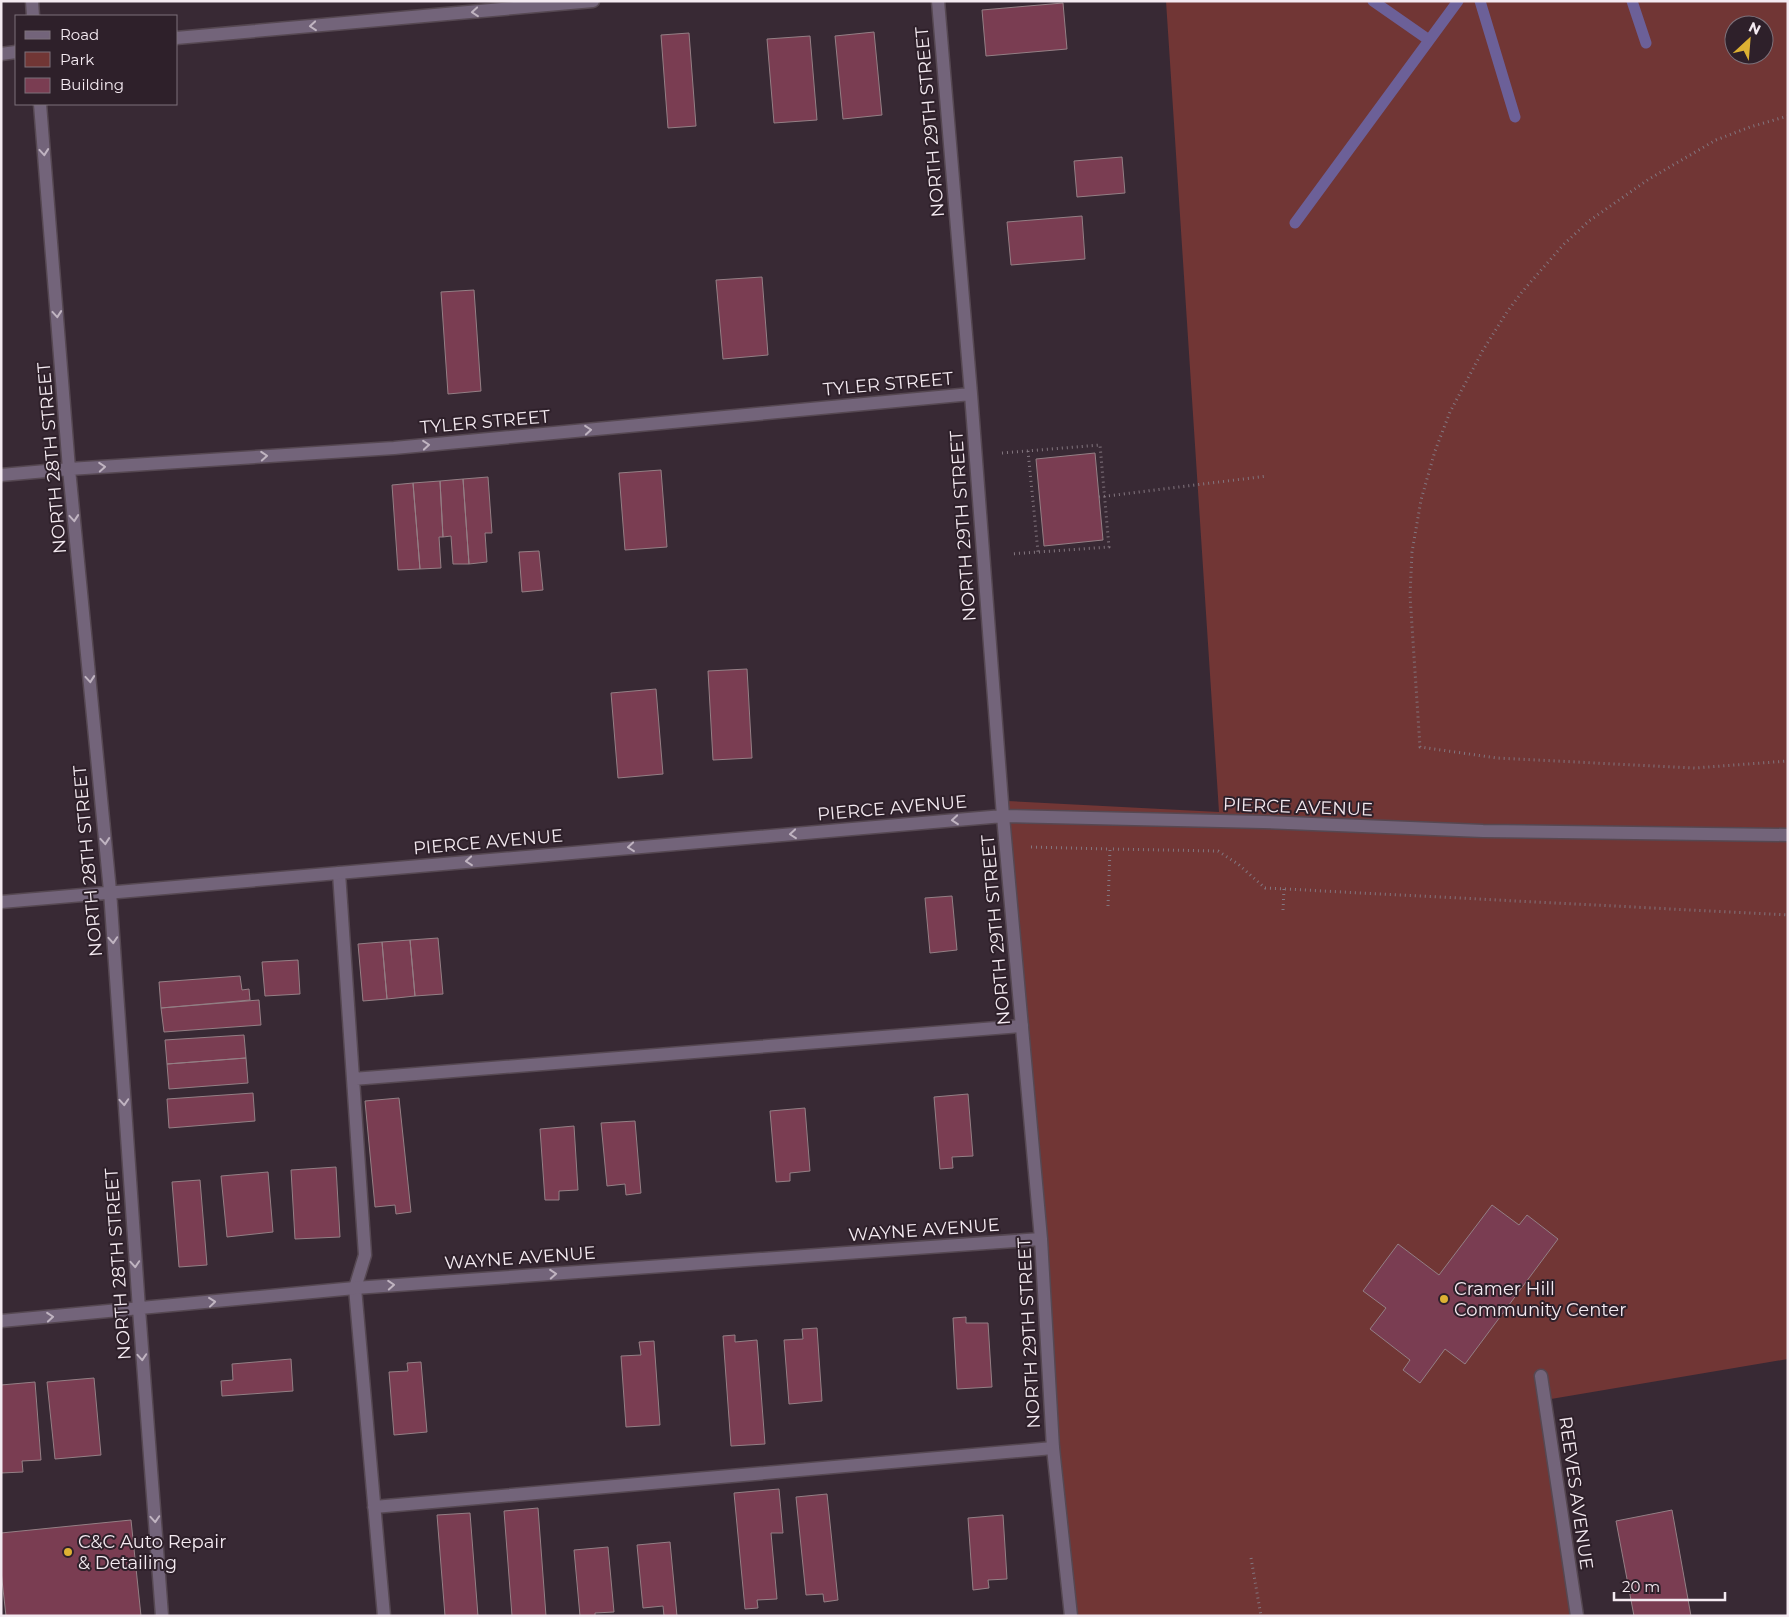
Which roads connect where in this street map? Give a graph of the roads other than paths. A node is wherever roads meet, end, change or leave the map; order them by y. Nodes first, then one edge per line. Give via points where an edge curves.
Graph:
1 (32, 1) edge
2 (593, 1) edge
3 (938, 1) edge
4 (33, 15) edge
5 (178, 38) edge
6 (15, 52) edge
7 (1, 54) edge
8 (40, 105) edge
9 (971, 394) junction
10 (69, 469) junction
11 (1, 475) edge
12 (1003, 816) junction
13 (1788, 835) edge
14 (338, 873) junction
15 (110, 891) junction
16 (1, 902) edge
17 (1022, 1026) junction
18 (353, 1079) junction
19 (1041, 1239) junction
20 (354, 1288) junction
21 (138, 1309) junction
22 (1, 1321) edge
23 (1542, 1376) dead end
24 (1053, 1448) junction
25 (374, 1507) junction
26 (162, 1616) edge
27 (384, 1616) edge
28 (1071, 1616) edge
29 (1577, 1616) edge

1 - 4 street
2 -> 5 street
3 - 9 street, NORTH 29TH STREET
6 - 7 street
8 -> 10 street, NORTH 28TH STREET
10 -> 9 street, TYLER STREET via 394,448
9 - 12 street, NORTH 29TH STREET
10 - 11 street, TYLER STREET
10 -> 15 street, NORTH 28TH STREET
12 - 13 street, PIERCE AVENUE via 1264,822 1483,832
12 -> 14 street, PIERCE AVENUE
12 - 17 street, NORTH 29TH STREET
14 - 15 street, PIERCE AVENUE
14 - 18 street
15 - 16 street, PIERCE AVENUE
15 -> 21 street, NORTH 28TH STREET
17 - 18 street
17 - 19 street, NORTH 29TH STREET
18 - 20 street via 365,1255
20 -> 19 street, WAYNE AVENUE
19 - 24 street, NORTH 29TH STREET
21 -> 20 street, WAYNE AVENUE
20 - 25 street
22 -> 21 street, WAYNE AVENUE
21 -> 26 street, NORTH 28TH STREET
23 - 29 street, REEVES AVENUE
24 - 25 street
24 - 28 street, NORTH 29TH STREET
25 - 27 street

